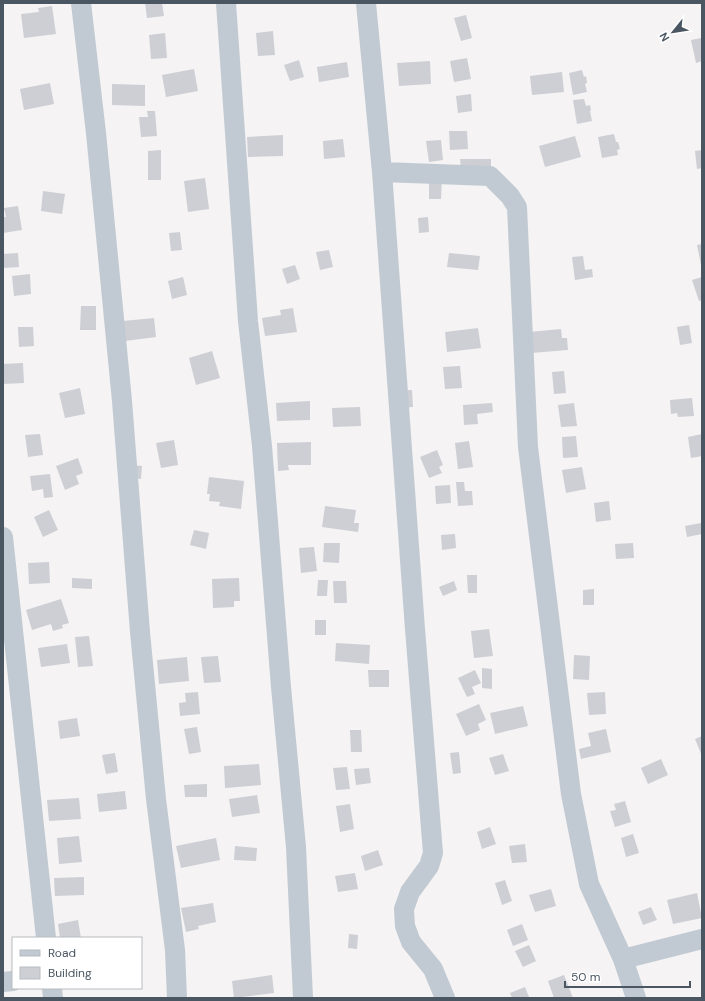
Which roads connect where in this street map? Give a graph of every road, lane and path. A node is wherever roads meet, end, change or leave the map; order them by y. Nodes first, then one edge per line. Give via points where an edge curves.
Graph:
1 (81, 3) edge
2 (226, 3) edge
3 (366, 3) edge
4 (382, 172) junction
5 (3, 537) edge
6 (4, 557) edge
7 (46, 937) edge
8 (702, 939) edge
9 (623, 959) junction
10 (177, 998) edge
11 (303, 998) edge
12 (445, 998) edge
13 (636, 998) edge

1 - 10 street via 97,141 122,401 140,632 156,799 175,950
2 - 11 street via 248,321 262,446 296,847
3 - 4 street
4 - 9 street via 490,176 517,207 528,447 571,794 589,884
4 - 12 street via 433,853 429,866 410,892 404,909 404,926 411,942 433,969
5 - 6 street
6 - 7 street
8 - 9 street
9 - 13 street

